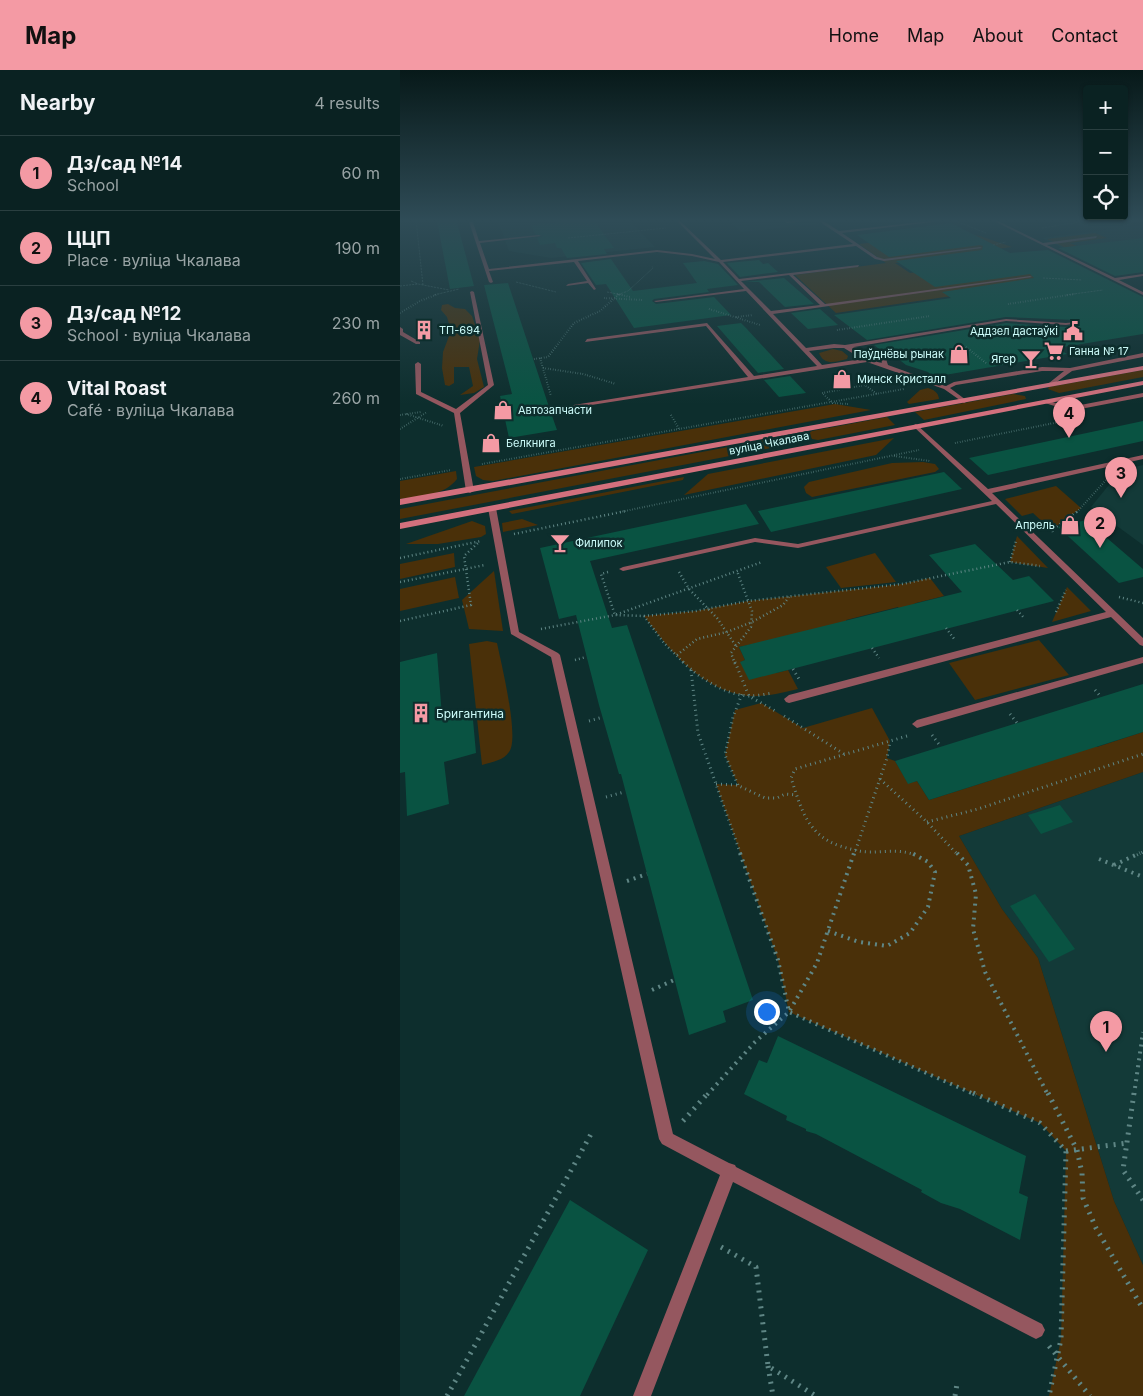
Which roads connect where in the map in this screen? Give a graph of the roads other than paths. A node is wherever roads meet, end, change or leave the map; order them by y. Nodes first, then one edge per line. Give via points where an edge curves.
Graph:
1 (739, 281) edge
2 (797, 281) edge
3 (1002, 281) edge
4 (1115, 281) edge
5 (589, 282) joint
6 (568, 284) dead end
7 (594, 288) road end
8 (747, 290) junction
9 (472, 292) dead end
10 (1143, 294) edge
11 (656, 301) road end
12 (824, 306) junction
13 (769, 313) junction
14 (1076, 323) dead end
15 (400, 329) edge
16 (587, 341) dead end
17 (418, 343) dead end
18 (845, 347) junction
19 (804, 350) junction
20 (862, 350) junction
21 (855, 354) junction
22 (1143, 355) edge
23 (867, 360) junction
24 (418, 364) dead end
25 (885, 366) junction
26 (821, 367) junction
27 (1143, 368) edge
28 (1070, 370) junction
29 (753, 379) junction
30 (1143, 383) edge
31 (1051, 384) junction
32 (946, 388) junction
33 (1027, 390) junction
34 (1143, 394) edge
35 (964, 400) junction
36 (1045, 402) junction
37 (555, 410) road end
38 (457, 412) junction
39 (916, 426) junction
40 (812, 428) junction
41 (768, 436) junction
42 (824, 444) junction
43 (781, 452) junction
44 (1143, 457) edge
45 (470, 490) junction
46 (986, 492) junction
47 (400, 502) edge
48 (997, 502) junction
49 (492, 508) junction
50 (400, 526) edge
51 (623, 569) road end
52 (1111, 614) junction
53 (1143, 643) edge
54 (1143, 660) edge
55 (789, 699) dead end
56 (917, 724) dead end
57 (730, 1170) junction
58 (1036, 1330) road end
59 (642, 1396) edge

1 - 8 lane
2 - 12 lane
3 - 12 lane
4 - 10 lane
5 - 6 lane
5 - 7 lane
8 - 11 lane
8 - 13 lane
9 - 38 lane via 491,385
12 - 13 lane
13 - 19 lane
14 - 18 lane via 1006,320
15 - 17 lane
16 - 29 lane via 707,324
18 - 19 lane
18 - 20 lane
18 - 21 lane
19 - 26 lane
20 - 21 lane
20 - 25 lane via 884,360
21 - 23 lane
22 - 28 lane
23 - 25 lane
23 - 26 lane
24 - 38 lane via 418,393
25 - 32 lane
26 - 29 lane
27 - 31 main road, вуліца Чкалава
28 - 31 lane
28 - 32 lane via 1042,369
29 - 37 lane
30 - 36 main road, вуліца Чкалава
31 - 33 main road, вуліца Чкалава
32 - 35 lane
33 - 35 main road, вуліца Чкалава
33 - 36 main road
34 - 36 lane via 1070,409
35 - 40 main road, вуліца Чкалава
36 - 39 main road, вуліца Чкалава
38 - 45 lane
39 - 42 main road, вуліца Чкалава
39 - 46 lane
40 - 41 main road, вуліца Чкалава
40 - 42 main road via 806,432 805,438
41 - 43 main road via 789,442 789,448
41 - 45 main road, вуліца Чкалава
42 - 43 main road, вуліца Чкалава
43 - 49 main road, вуліца Чкалава
44 - 46 lane
45 - 47 main road, вуліца Чкалава
46 - 48 lane
48 - 51 lane via 798,546 755,540
48 - 52 lane
49 - 50 main road, вуліца Чкалава
49 - 57 lane via 515,634 555,655 667,1138
52 - 53 lane
52 - 55 lane
54 - 56 lane
57 - 58 lane
57 - 59 lane

